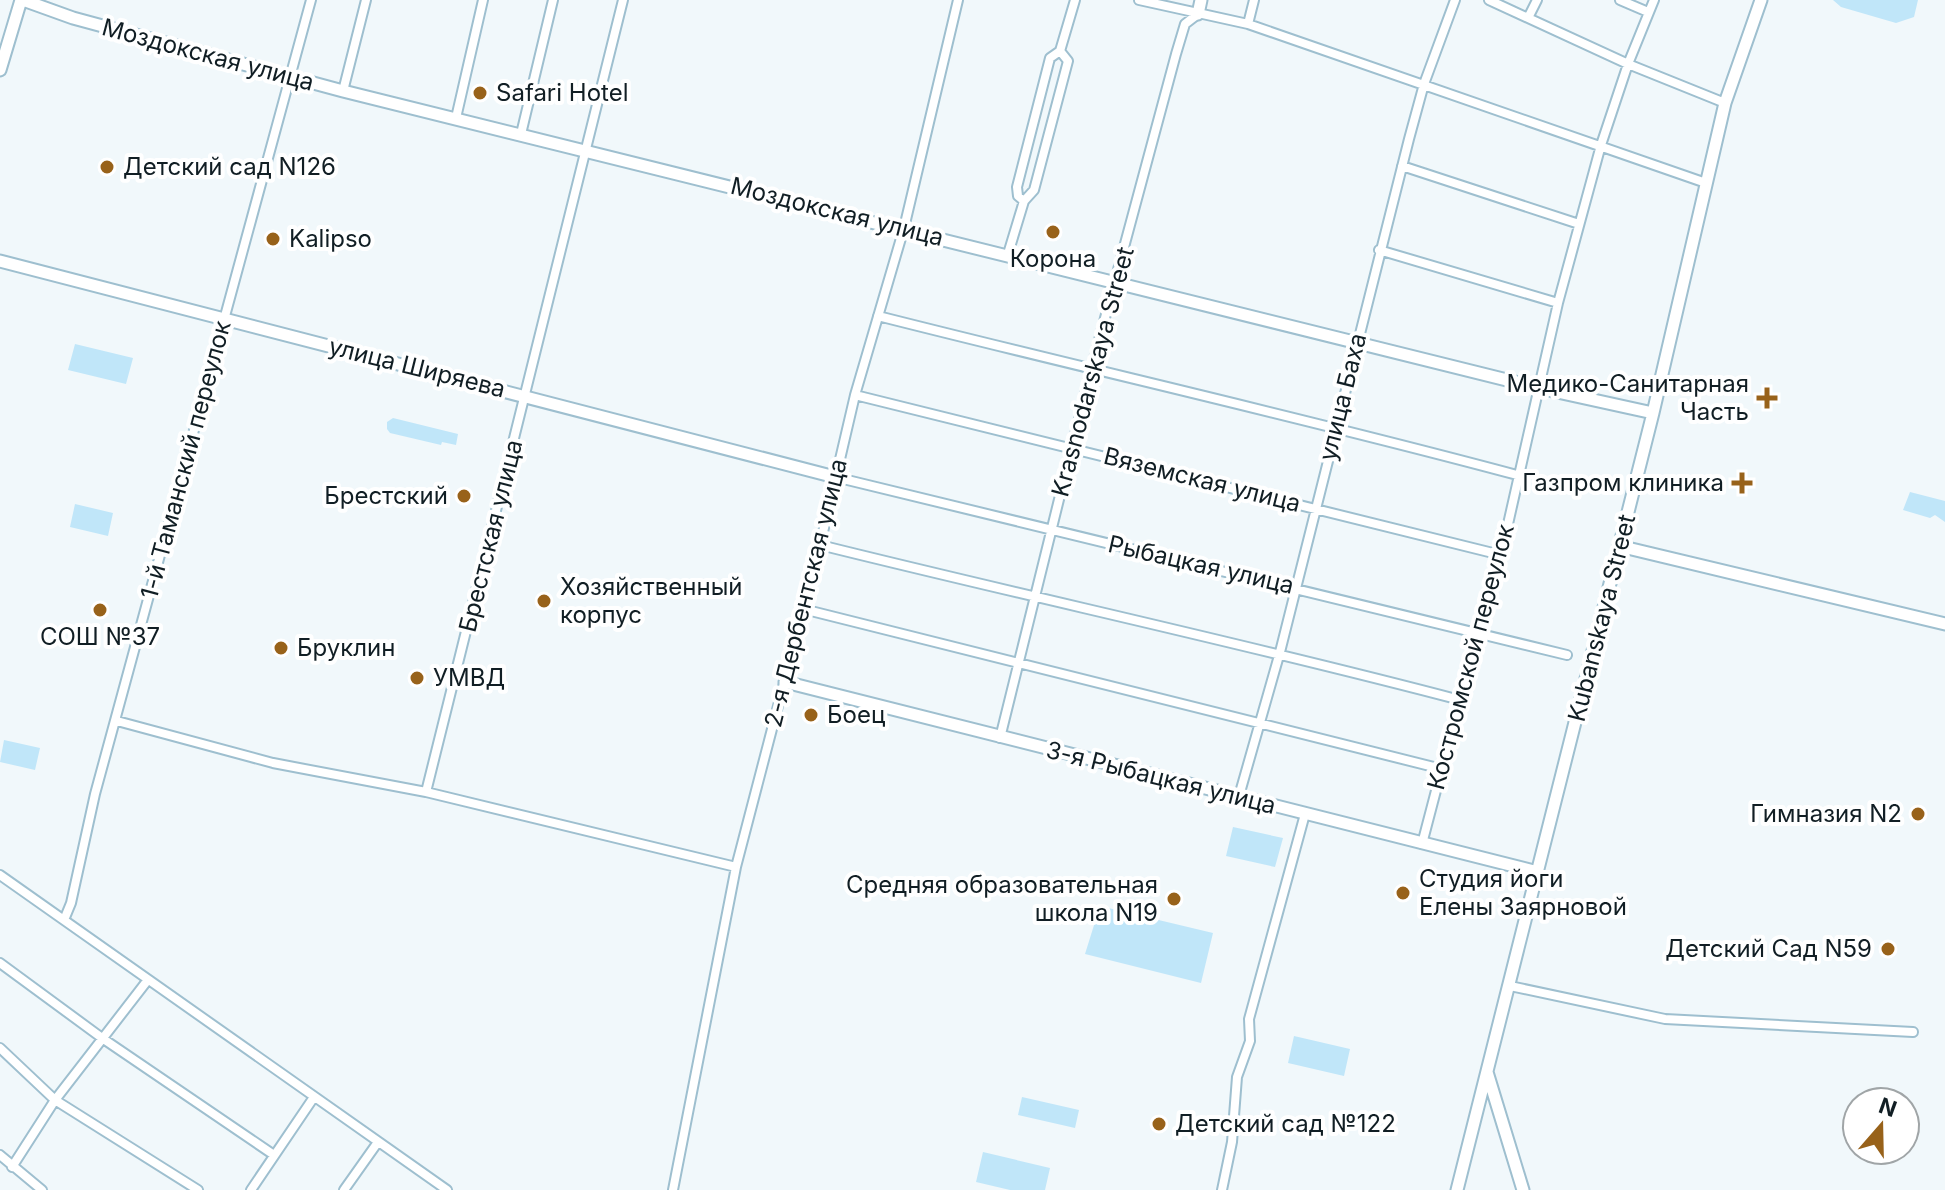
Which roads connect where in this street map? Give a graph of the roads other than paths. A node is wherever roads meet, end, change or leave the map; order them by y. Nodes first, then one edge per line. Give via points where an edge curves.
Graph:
1 (22, 0) edge
2 (311, 0) edge
3 (366, 0) edge
4 (483, 0) edge
5 (553, 0) edge
6 (623, 0) edge
7 (958, 0) edge
8 (1075, 0) edge
9 (1139, 0) edge
10 (1201, 0) edge
11 (1254, 0) edge
12 (1455, 0) edge
13 (1489, 0) edge
14 (1537, 0) edge
15 (1620, 0) edge
16 (1654, 0) edge
17 (1761, 0) edge
18 (1648, 12) junction
19 (1198, 14) junction
20 (1528, 18) junction
21 (1248, 24) junction
22 (1060, 51) junction
23 (1628, 64) junction
24 (0, 70) edge
25 (290, 77) junction
26 (1424, 84) junction
27 (343, 91) junction
28 (1725, 103) junction
29 (456, 118) junction
30 (521, 134) junction
31 (1601, 145) junction
32 (587, 150) junction
33 (1402, 166) junction
34 (1706, 183) junction
35 (1024, 201) junction
36 (1579, 224) junction
37 (904, 228) junction
38 (1379, 250) junction
39 (1008, 254) junction
40 (0, 261) edge
41 (1116, 281) junction
42 (1558, 303) junction
43 (878, 316) junction
44 (223, 320) junction
45 (1357, 342) junction
46 (1091, 370) junction
47 (1539, 388) junction
48 (526, 395) junction
49 (855, 395) junction
50 (1653, 413) junction
51 (1336, 426) junction
52 (1072, 447) junction
53 (1517, 475) junction
54 (835, 477) junction
55 (1316, 508) junction
56 (1052, 530) junction
57 (820, 545) junction
58 (1619, 546) junction
59 (1501, 555) junction
60 (1295, 587) junction
61 (1035, 598) junction
62 (803, 609) junction
63 (1945, 624) edge
64 (1477, 634) junction
65 (1280, 652) junction
66 (1567, 655) dead end
67 (1018, 664) junction
68 (785, 682) junction
69 (1460, 700) junction
70 (117, 721) junction
71 (1261, 723) junction
72 (1000, 738) junction
73 (1442, 769) junction
74 (426, 792) junction
75 (1239, 796) junction
76 (1305, 814) junction
77 (1422, 844) junction
78 (736, 867) junction
79 (1538, 872) junction
80 (0, 875) edge
81 (64, 920) junction
82 (0, 963) edge
83 (147, 981) junction
84 (1510, 986) junction
85 (1913, 1032) dead end
86 (102, 1038) junction
87 (0, 1048) edge
88 (1487, 1072) junction
89 (314, 1097) junction
90 (55, 1100) junction
91 (378, 1142) junction
92 (0, 1155) edge
93 (274, 1155) junction
94 (12, 1167) junction
95 (442, 1189) edge
96 (42, 1190) edge
97 (198, 1190) edge
98 (251, 1190) edge
99 (344, 1190) edge
100 (673, 1190) edge
101 (1222, 1190) edge
102 (1457, 1190) edge
103 (1523, 1190) edge

1 - 24 main road
1 - 25 main road, Моздокская улица
2 - 25 street, 1-й Таманский переулок
3 - 27 street
4 - 29 street
5 - 30 street
6 - 32 street, Брестская улица
7 - 37 street, 2-я Дербентская улица
8 - 22 street
9 - 19 street
10 - 19 main road
11 - 21 street
12 - 26 street, улица Баха
13 - 20 street
14 - 20 street
15 - 18 street
16 - 18 street, Костромской переулок
17 - 28 main road, Kubanskaya Street
18 - 23 street, Костромской переулок
19 - 21 street
19 - 41 street, Krasnodarskaya Street via 1185,24
20 - 23 street
21 - 26 street
22 - 35 street via 1068,61 1034,190
22 - 35 street via 1050,58 1017,187
23 - 28 street
23 - 31 street, Костромской переулок
25 - 27 main road, Моздокская улица
25 - 44 street, 1-й Таманский переулок
26 - 31 street
26 - 33 street, улица Баха
27 - 29 main road, Моздокская улица
28 - 34 main road, Kubanskaya Street
29 - 30 main road, Моздокская улица
30 - 32 main road, Моздокская улица
31 - 34 street
31 - 36 street, Костромской переулок
32 - 37 main road, Моздокская улица
32 - 48 street, Брестская улица
33 - 36 street
33 - 38 street, улица Баха
34 - 50 main road, Kubanskaya Street
35 - 39 street
36 - 42 street, Костромской переулок
37 - 39 main road, Моздокская улица
37 - 43 street, 2-я Дербентская улица
38 - 42 street
38 - 45 street, улица Баха
39 - 41 main road, Моздокская улица
40 - 44 main road, улица Ширяева
41 - 45 main road, Моздокская улица
41 - 46 street, Krasnodarskaya Street
42 - 47 street, Костромской переулок
43 - 46 street
43 - 49 street, 2-я Дербентская улица
44 - 48 main road, улица Ширяева
44 - 70 street, 1-й Таманский переулок
45 - 47 main road, Моздокская улица
45 - 51 street, улица Баха
46 - 51 street
46 - 52 street, Krasnodarskaya Street
47 - 50 main road, Моздокская улица
47 - 53 street, Костромской переулок
48 - 54 main road, улица Ширяева
48 - 74 street, Брестская улица
49 - 52 street, Вяземская улица
49 - 54 street, 2-я Дербентская улица
50 - 58 main road, Kubanskaya Street
51 - 53 street
51 - 55 street, улица Баха
52 - 55 street, Вяземская улица
52 - 56 street, Krasnodarskaya Street
53 - 59 street, Костромской переулок
54 - 56 street, Рыбацкая улица
54 - 57 street, 2-я Дербентская улица
55 - 59 street, Вяземская улица
55 - 60 street, улица Баха
56 - 60 street, Рыбацкая улица
56 - 61 street, Krasnodarskaya Street
57 - 61 street
57 - 62 street, 2-я Дербентская улица
58 - 63 main road
58 - 79 main road, Kubanskaya Street
59 - 64 street, Костромской переулок
60 - 64 street, Рыбацкая улица
60 - 65 street, улица Баха
61 - 65 street
61 - 67 street, Krasnodarskaya Street
62 - 67 street
62 - 68 street, 2-я Дербентская улица
64 - 66 street, Рыбацкая улица
64 - 69 street, Костромской переулок
65 - 69 street
65 - 71 street, улица Баха
67 - 71 street
67 - 72 street, Krasnodarskaya Street
68 - 72 main road, 3-я Рыбацкая улица
68 - 78 street, 2-я Дербентская улица
69 - 73 street, Костромской переулок
70 - 74 street via 273,763
70 - 81 street, 1-й Таманский переулок
71 - 73 street
71 - 75 street, улица Баха
72 - 75 main road, 3-я Рыбацкая улица
73 - 77 street, Костромской переулок
74 - 78 street
75 - 76 main road, 3-я Рыбацкая улица
76 - 77 main road, 3-я Рыбацкая улица
76 - 101 street via 1249,1019 1250,1041 1237,1077
77 - 79 main road, 3-я Рыбацкая улица
78 - 100 street, 2-я Дербентская улица
79 - 84 main road, Kubanskaya Street
80 - 81 street
81 - 83 street
82 - 86 street
83 - 86 street
83 - 89 street
84 - 85 street via 1665,1019
84 - 88 main road, Kubanskaya Street
86 - 90 street
86 - 93 street
87 - 90 street
88 - 102 main road, Kubanskaya Street
88 - 103 main road
89 - 91 street
89 - 93 street
90 - 94 street
90 - 97 street
91 - 95 street
91 - 99 street
92 - 94 street
93 - 98 street
94 - 96 street

